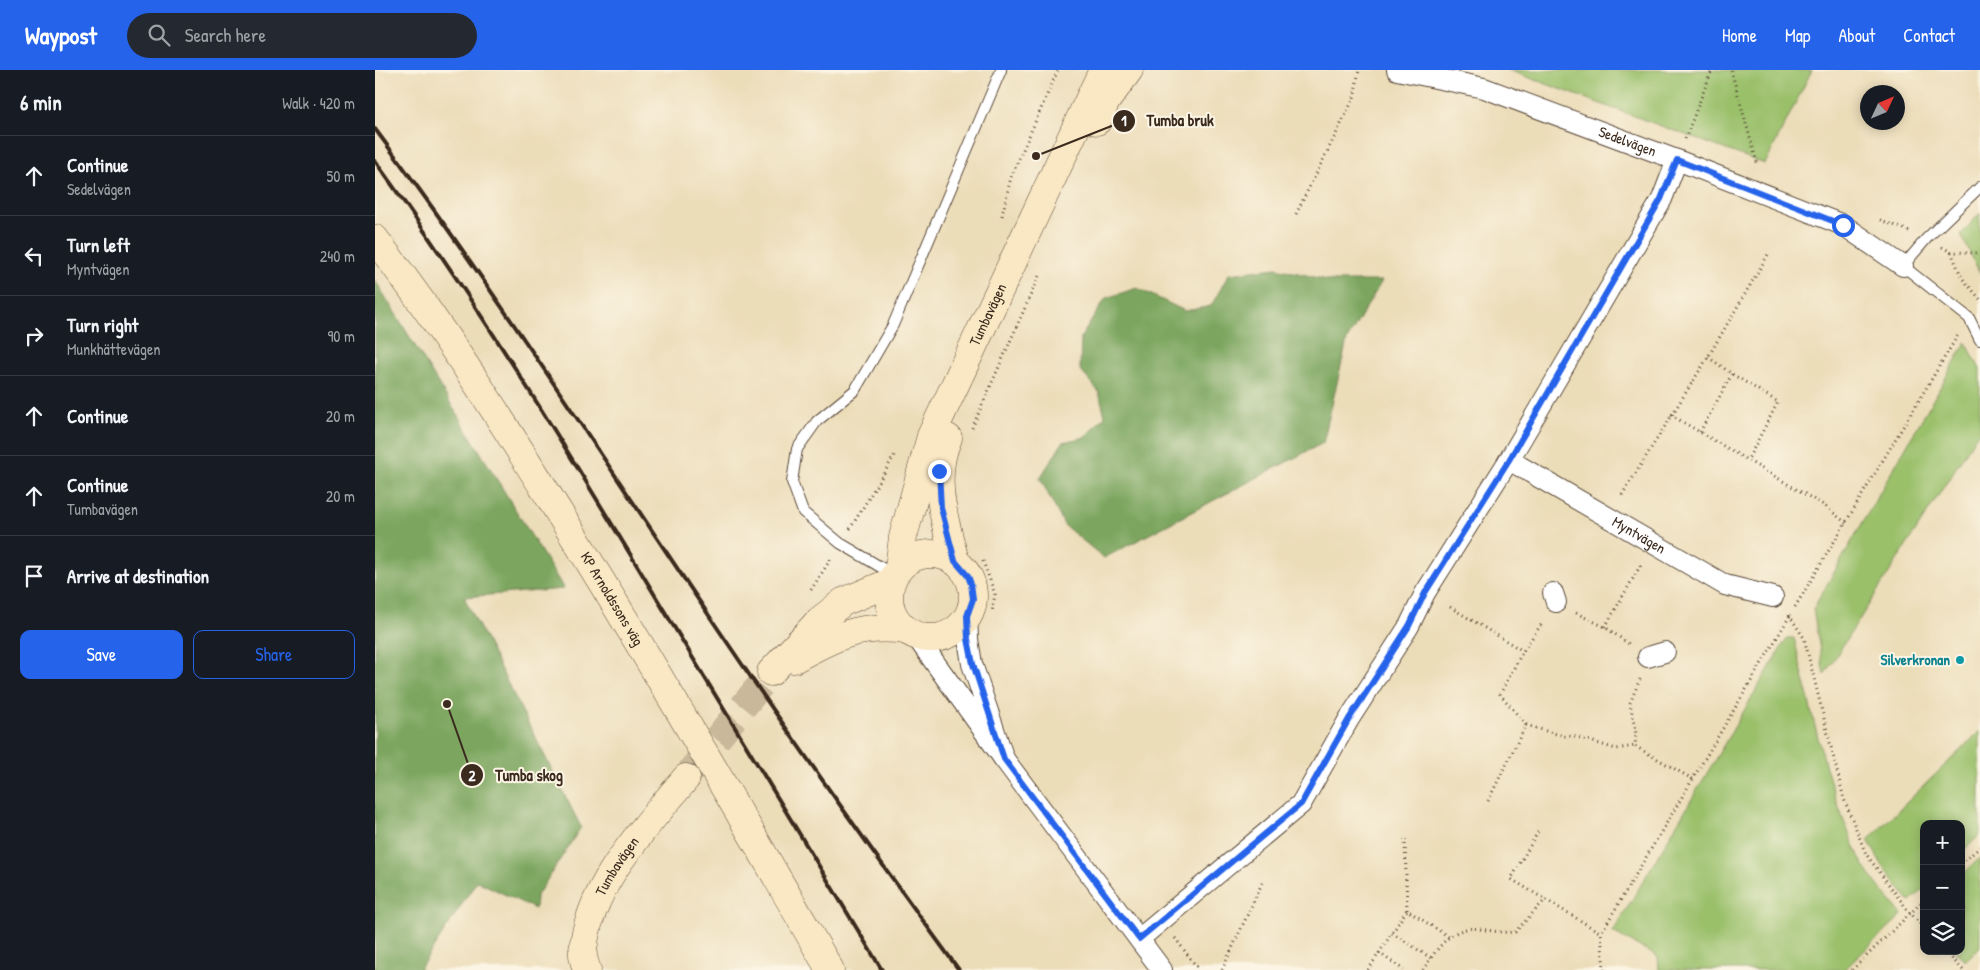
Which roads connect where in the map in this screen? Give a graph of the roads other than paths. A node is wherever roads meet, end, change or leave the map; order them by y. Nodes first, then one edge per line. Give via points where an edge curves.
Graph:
1 (1001, 70) edge
2 (1103, 70) edge
3 (1129, 70) edge
4 (1397, 70) edge
5 (1677, 160) junction
6 (1980, 186) edge
7 (375, 239) edge
8 (1903, 266) junction
9 (1980, 340) edge
10 (1509, 460) junction
11 (955, 561) junction
12 (895, 575) junction
13 (1773, 597) road end
14 (979, 617) junction
15 (910, 633) junction
16 (1004, 759) junction
17 (685, 778) tunnel mouth
18 (1139, 939) junction
19 (587, 970) edge
20 (830, 970) edge
21 (1162, 970) edge

1 - 12 lane via 893,326 855,390 817,421 797,449 792,482 803,512 841,543
2 - 12 main road, Tumbavägen via 931,436
3 - 11 main road, Tumbavägen via 1106,101 945,444 939,471 941,508
4 - 5 street, Sedelvägen via 1484,88
5 - 8 street, Sedelvägen via 1843,225
5 - 10 street via 1661,199
6 - 8 lane
7 - 20 main road, KP Arnoldssons väg via 494,409 610,594
8 - 9 lane via 1969,318
10 - 13 street, Myntvägen via 1725,586
10 - 18 street via 1425,593 1409,626 1349,719 1301,804
11 - 12 main road via 937,554 923,554 914,557
11 - 14 main road via 968,576
12 - 15 main road via 889,597 893,613
12 - 15 main road via 843,602 819,621 771,672 831,639 858,630 887,628
14 - 15 main road via 948,634 933,638
14 - 16 street via 968,639
15 - 16 street
16 - 18 street
17 - 19 main road, Tumbavägen via 617,863 596,903 582,953
18 - 21 street

